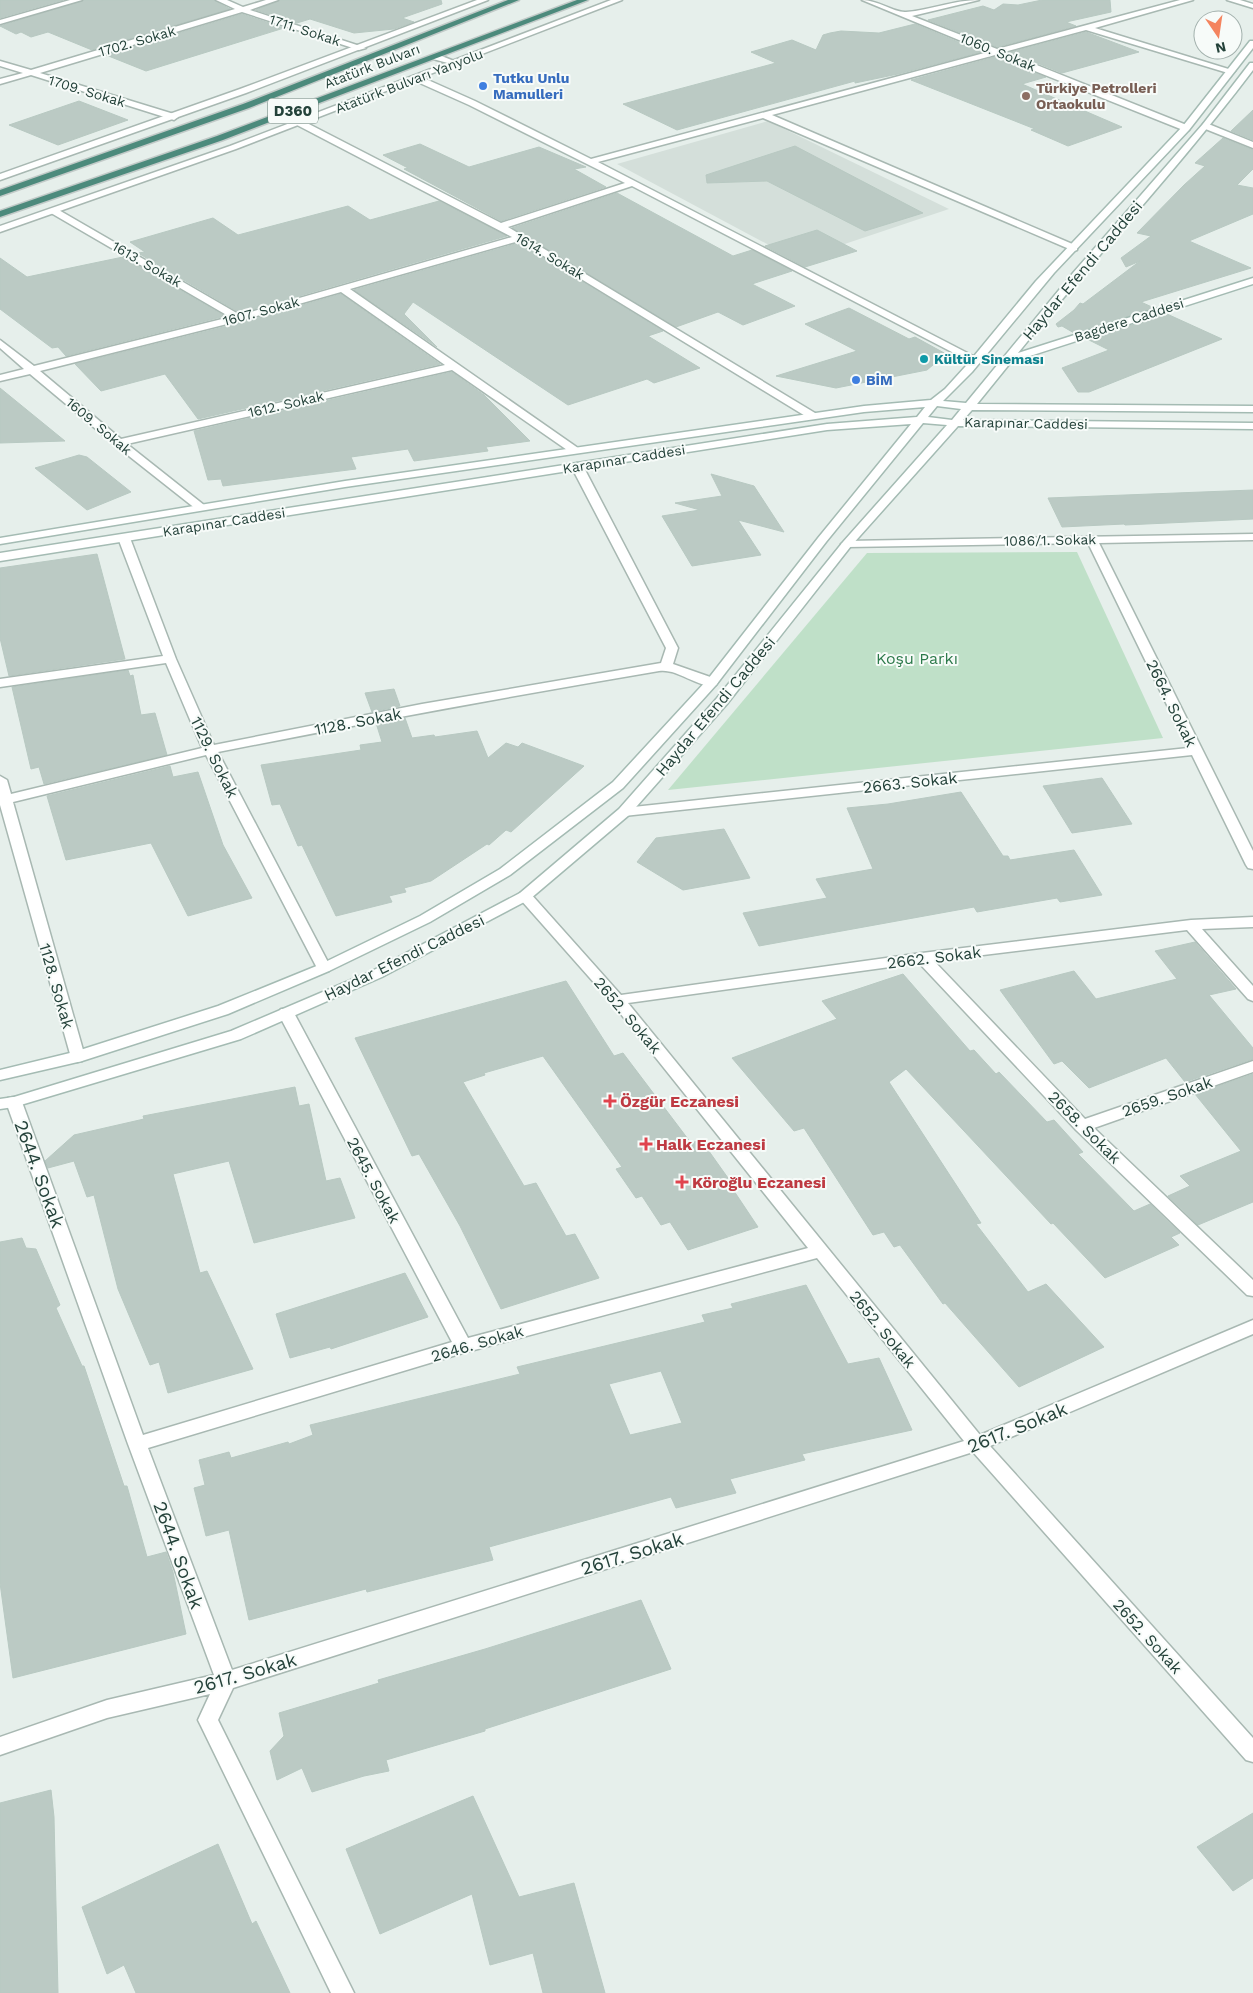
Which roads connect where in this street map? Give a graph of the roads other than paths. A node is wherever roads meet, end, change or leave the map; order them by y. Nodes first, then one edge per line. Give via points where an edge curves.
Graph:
1 (78, 0) edge
2 (220, 0) edge
3 (274, 0) edge
4 (484, 0) edge
5 (515, 0) edge
6 (584, 0) edge
7 (618, 0) edge
8 (866, 0) edge
9 (975, 0) edge
10 (1189, 0) edge
11 (1231, 0) edge
12 (1253, 6) edge
13 (244, 10) junction
14 (904, 15) junction
15 (0, 22) edge
16 (1085, 28) junction
17 (1253, 43) edge
18 (362, 48) junction
19 (996, 51) junction
20 (436, 57) junction
21 (456, 62) junction
22 (0, 64) edge
23 (1253, 65) edge
24 (1231, 71) junction
25 (28, 72) junction
26 (416, 78) junction
27 (0, 82) edge
28 (764, 115) junction
29 (280, 116) junction
30 (174, 117) junction
31 (300, 123) junction
32 (1206, 126) junction
33 (1186, 128) junction
34 (1253, 145) edge
35 (588, 162) junction
36 (0, 177) edge
37 (633, 183) junction
38 (0, 193) edge
39 (54, 211) junction
40 (0, 214) edge
41 (500, 226) junction
42 (0, 229) edge
43 (520, 238) junction
44 (1074, 248) junction
45 (1252, 282) edge
46 (343, 289) junction
47 (239, 318) junction
48 (0, 343) edge
49 (1006, 360) junction
50 (975, 361) junction
51 (454, 366) junction
52 (32, 370) junction
53 (0, 378) edge
54 (934, 403) junction
55 (969, 406) junction
56 (1253, 409) edge
57 (811, 415) junction
58 (921, 420) junction
59 (955, 423) junction
60 (1253, 426) edge
61 (119, 443) junction
62 (574, 450) junction
63 (577, 466) junction
64 (200, 507) junction
65 (1253, 537) edge
66 (124, 538) junction
67 (1092, 540) junction
68 (0, 541) edge
69 (848, 544) junction
70 (0, 558) edge
71 (170, 659) junction
72 (666, 666) junction
73 (712, 682) junction
74 (0, 683) edge
75 (210, 750) junction
76 (1196, 751) junction
77 (0, 780) edge
78 (3, 800) edge
79 (624, 812) junction
80 (1253, 865) edge
81 (525, 896) junction
82 (1253, 922) edge
83 (1191, 925) junction
84 (922, 958) junction
85 (324, 968) junction
86 (1253, 996) edge
87 (617, 1000) junction
88 (286, 1013) junction
89 (77, 1057) junction
90 (1253, 1066) edge
91 (0, 1075) edge
92 (7, 1103) edge
93 (1082, 1126) junction
94 (820, 1251) junction
95 (1253, 1290) edge
96 (1253, 1328) edge
97 (463, 1346) junction
98 (137, 1444) junction
99 (977, 1444) junction
100 (226, 1681) junction
101 (0, 1746) edge
102 (1253, 1753) edge
103 (343, 1993) edge

1 - 15 street
2 - 13 street, 1711. Sokak
3 - 13 street, 1702. Sokak
4 - 18 street
5 - 38 highway, Atatürk Bulvarı / D360 via 246,106
6 - 20 highway, Atatürk Bulvarı / D360
7 - 21 street, Atatürk Bulvarı Yanyolu
8 - 14 street, 1060. Sokak
9 - 14 street
10 - 16 street
11 - 12 street
13 - 18 street, 1711. Sokak
13 - 25 street, 1702. Sokak
14 - 19 street, 1060. Sokak
16 - 19 street
16 - 24 street
17 - 24 street, Haydar Efendi Caddesi
18 - 30 street
19 - 28 street
19 - 33 street, 1060. Sokak
20 - 21 street
20 - 29 highway, Atatürk Bulvarı / D360
21 - 26 street, Atatürk Bulvarı Yanyolu
22 - 25 street, 1709. Sokak
23 - 32 street, Haydar Efendi Caddesi
24 - 33 street, Haydar Efendi Caddesi
25 - 27 street, 1702. Sokak
25 - 30 street, 1709. Sokak
26 - 31 street, Atatürk Bulvarı Yanyolu
26 - 35 street
28 - 35 street
28 - 44 street
29 - 31 street, 1614. Sokak
29 - 40 highway, Atatürk Bulvarı / D360
30 - 36 street
31 - 39 street, Atatürk Bulvarı Yanyolu
31 - 41 street, 1614. Sokak
32 - 34 street
32 - 49 street, Haydar Efendi Caddesi
33 - 44 street, Haydar Efendi Caddesi
35 - 37 street
37 - 41 street
37 - 50 street
39 - 42 street, Atatürk Bulvarı Yanyolu
39 - 47 street, 1613. Sokak
41 - 43 street, 1614. Sokak
43 - 46 street, 1607. Sokak
43 - 57 street, 1614. Sokak
44 - 50 street, Haydar Efendi Caddesi
45 - 49 street, Bagdere Caddesi
46 - 47 street, 1607. Sokak
46 - 51 street
47 - 52 street, 1607. Sokak
48 - 52 street, 1609. Sokak
49 - 55 street, Haydar Efendi Caddesi
50 - 54 street, Haydar Efendi Caddesi
51 - 61 street, 1612. Sokak
51 - 62 street
52 - 53 street, 1607. Sokak
52 - 61 street, 1609. Sokak
54 - 55 street, Karapınar Caddesi
54 - 57 street, Karapınar Caddesi
54 - 58 street, Haydar Efendi Caddesi
55 - 56 street, Karapınar Caddesi
55 - 59 street, Haydar Efendi Caddesi
57 - 62 street, Karapınar Caddesi
58 - 59 street, Karapınar Caddesi
58 - 63 street, Karapınar Caddesi via 827,427
58 - 73 street, Haydar Efendi Caddesi via 822,540
59 - 60 street, Karapınar Caddesi
59 - 69 street, Haydar Efendi Caddesi
61 - 64 street, 1609. Sokak
62 - 64 street, Karapınar Caddesi
63 - 66 street, Karapınar Caddesi
63 - 72 street via 672,648
64 - 68 street, Karapınar Caddesi
65 - 67 street, 1086/1. Sokak
66 - 70 street, Karapınar Caddesi
66 - 71 street, 1129. Sokak
67 - 69 street, 1086/1. Sokak
67 - 76 street, 2664. Sokak
69 - 79 street, Haydar Efendi Caddesi via 722,701
71 - 74 street
71 - 75 street, 1129. Sokak
72 - 73 street, 1128. Sokak
72 - 75 street, 1128. Sokak via 422,708
73 - 85 street, Haydar Efendi Caddesi via 618,785 505,872 425,919
75 - 78 street, 1128. Sokak
75 - 85 street, 1129. Sokak
76 - 79 street, 2663. Sokak
76 - 80 street, 2664. Sokak
77 - 78 street, 1128. Sokak
78 - 89 street, 1128. Sokak
79 - 81 street, Haydar Efendi Caddesi
81 - 87 street, 2652. Sokak
81 - 88 street, Haydar Efendi Caddesi via 377,974
82 - 83 street, 2662. Sokak
83 - 84 street, 2662. Sokak
83 - 86 street
84 - 87 street, 2662. Sokak
84 - 93 street, 2658. Sokak
85 - 89 street, Haydar Efendi Caddesi via 223,1010
87 - 94 street, 2652. Sokak
88 - 92 street, Haydar Efendi Caddesi via 236,1034
88 - 97 street, 2645. Sokak
89 - 91 street, Haydar Efendi Caddesi
90 - 93 street, 2659. Sokak
92 - 98 street, 2644. Sokak
93 - 95 street, 2658. Sokak
94 - 97 street, 2646. Sokak
94 - 99 street, 2652. Sokak
96 - 99 street, 2617. Sokak
97 - 98 street, 2646. Sokak
98 - 100 street, 2644. Sokak
99 - 100 street, 2617. Sokak
99 - 102 street, 2652. Sokak
100 - 101 street, 2617. Sokak via 106,1709
100 - 103 street via 208,1720

